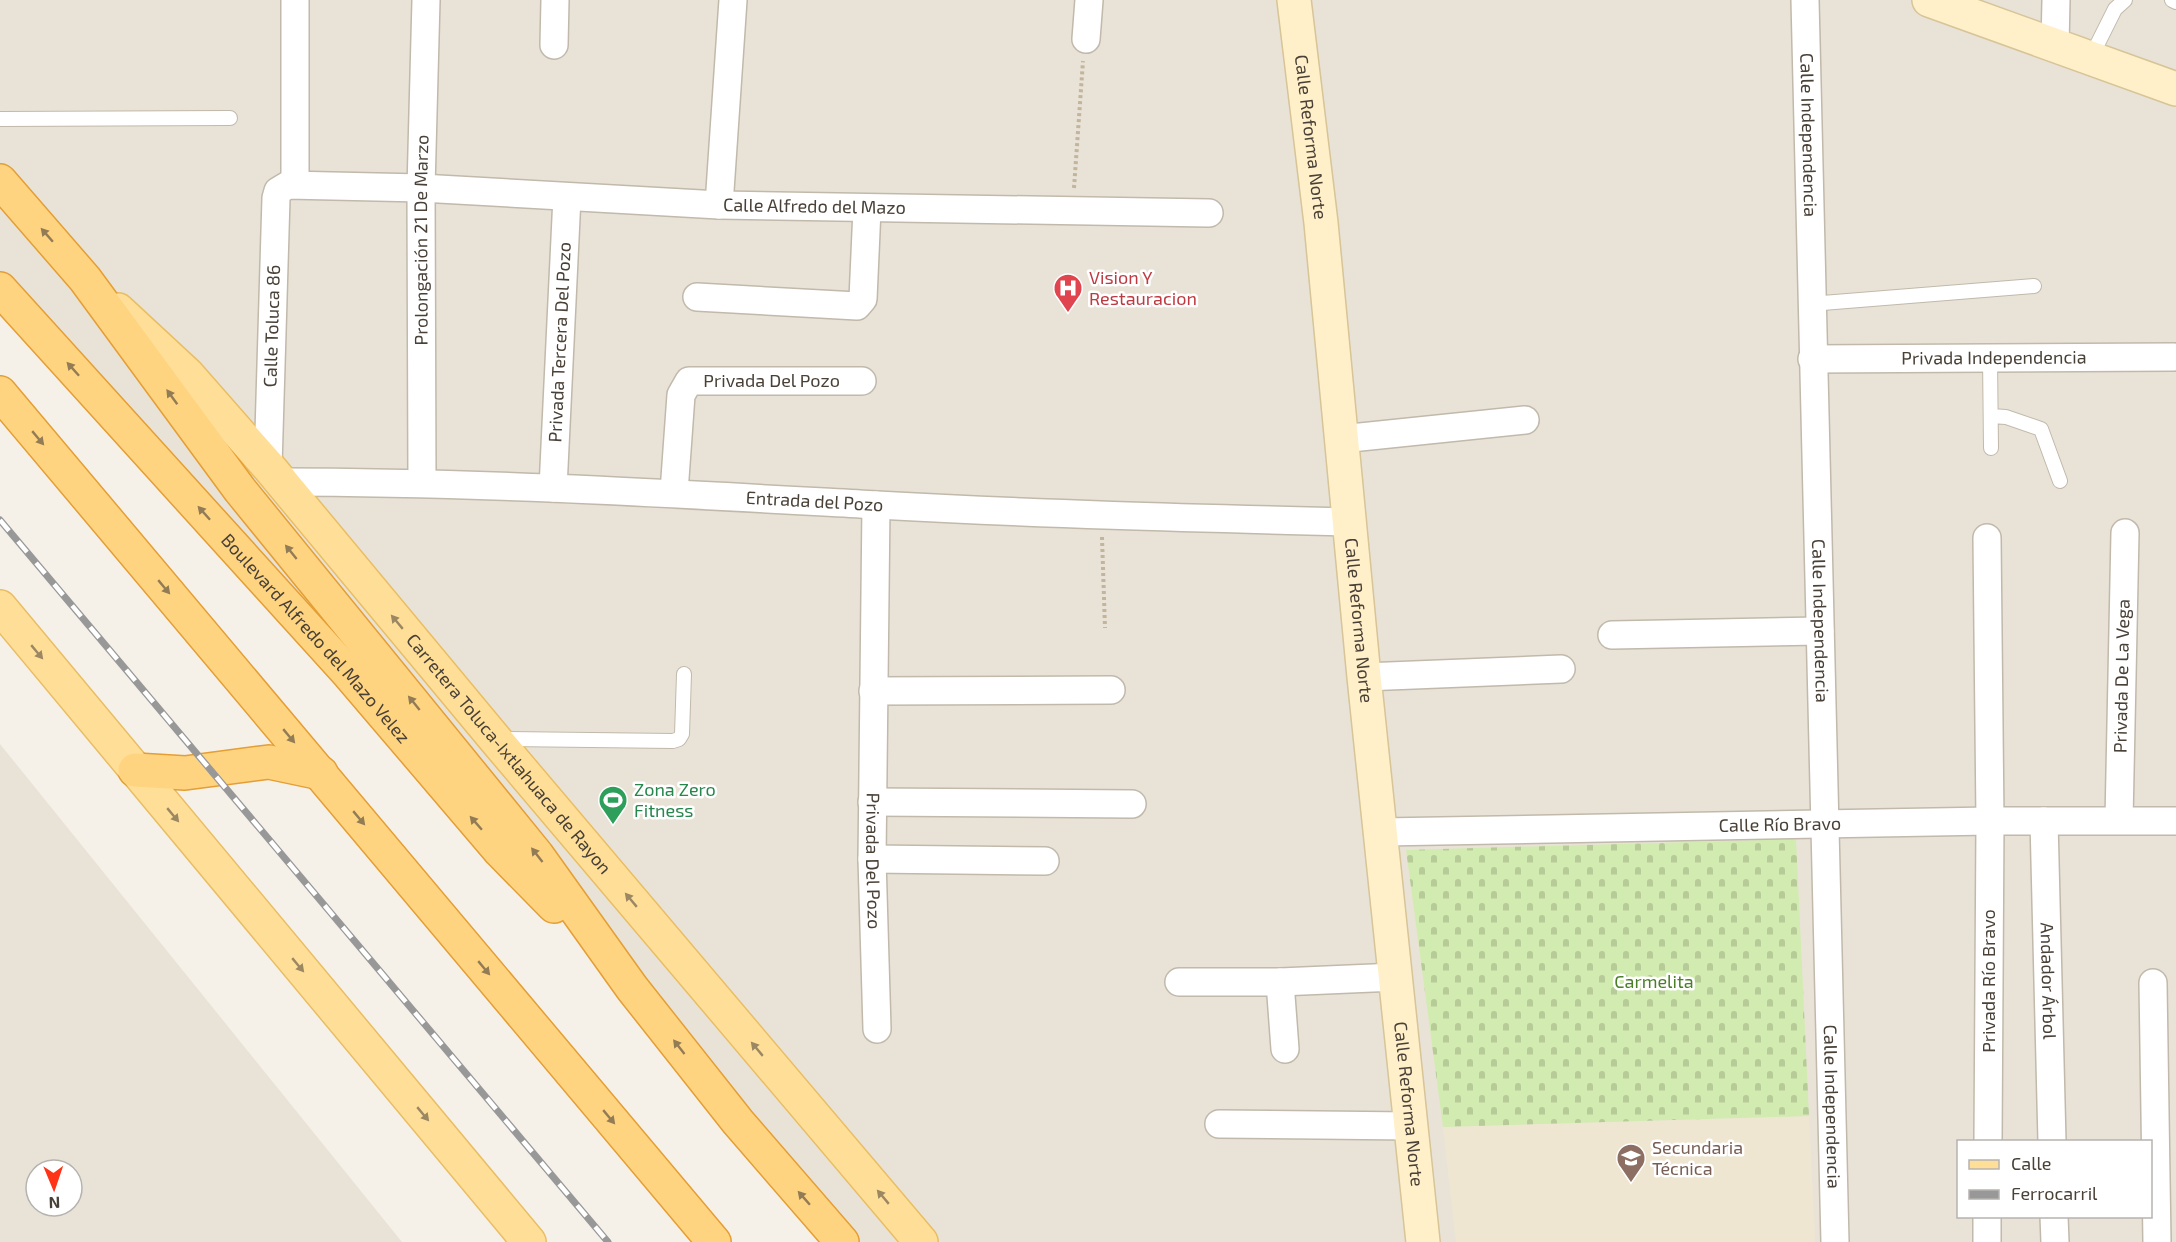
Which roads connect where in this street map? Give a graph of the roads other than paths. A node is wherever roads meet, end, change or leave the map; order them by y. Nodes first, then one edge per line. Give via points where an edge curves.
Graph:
1 (295, 0) edge
2 (426, 0) edge
3 (555, 0) edge
4 (733, 0) edge
5 (1089, 0) edge
6 (1294, 0) edge
7 (1804, 0) edge
8 (2056, 0) edge
9 (2125, 0) edge
10 (2172, 0) edge
11 (1938, 2) edge
12 (2176, 2) edge
13 (1086, 39) road end
14 (554, 45) dead end
15 (2055, 45) junction
16 (2091, 57) junction
17 (2176, 89) edge
18 (230, 118) dead end
19 (0, 119) edge
20 (0, 182) edge
21 (288, 186) junction
22 (421, 188) junction
23 (567, 197) junction
24 (719, 205) junction
25 (867, 209) junction
26 (1209, 213) dead end
27 (85, 279) junction
28 (2034, 286) dead end
29 (0, 289) edge
30 (697, 297) dead end
31 (1810, 304) junction
32 (2175, 357) edge
33 (1990, 358) junction
34 (1812, 360) junction
35 (862, 381) dead end
36 (0, 393) edge
37 (1991, 416) junction
38 (1525, 420) dead end
39 (1341, 439) junction
40 (1991, 448) dead end
41 (275, 474) junction
42 (2060, 481) dead end
43 (422, 482) junction
44 (553, 488) junction
45 (674, 492) junction
46 (876, 505) junction
47 (1349, 522) junction
48 (2125, 533) dead end
49 (1987, 538) dead end
50 (0, 607) edge
51 (1820, 631) junction
52 (1612, 635) dead end
53 (1561, 669) dead end
54 (684, 674) dead end
55 (1364, 677) junction
56 (1111, 690) dead end
57 (873, 691) junction
58 (495, 739) junction
59 (135, 770) junction
60 (321, 773) junction
61 (872, 802) junction
62 (1132, 804) dead end
63 (2119, 820) junction
64 (1990, 821) junction
65 (2044, 821) junction
66 (2176, 821) edge
67 (1826, 824) junction
68 (1382, 832) junction
69 (872, 859) junction
70 (1045, 861) dead end
71 (1396, 977) junction
72 (1280, 981) junction
73 (1179, 982) dead end
74 (2153, 983) dead end
75 (632, 988) junction
76 (877, 1029) dead end
77 (1286, 1049) dead end
78 (1219, 1124) dead end
79 (1411, 1126) junction
80 (1988, 1140) edge
81 (2052, 1140) edge
82 (1987, 1218) edge
83 (2054, 1218) edge
84 (529, 1242) edge
85 (714, 1242) edge
86 (842, 1242) edge
87 (921, 1242) edge
88 (1423, 1242) edge
89 (1835, 1242) edge
90 (1987, 1242) edge
91 (2055, 1242) edge
92 (2157, 1242) edge

1 - 21 street, Calle Toluca 86
2 - 22 street, Prolongación 21 De Marzo
3 - 14 street
4 - 24 street
5 - 13 street
6 - 39 main road, Calle Reforma Norte via 1321,223
7 - 31 street, Calle Independencia
8 - 15 street
9 - 16 lane via 2115,9
10 - 12 lane
11 - 15 main road
15 - 16 main road
16 - 17 main road
18 - 19 lane
27 -> 20 highway, Carretera Toluca-Ixtlahuaca de Rayon
21 - 22 street, Calle Alfredo del Mazo
21 - 41 street, Calle Toluca 86 via 276,198
22 - 23 street, Calle Alfredo del Mazo
22 - 43 street, Prolongación 21 De Marzo
23 - 24 street, Calle Alfredo del Mazo
23 - 44 street, Privada Tercera Del Pozo
24 - 25 street, Calle Alfredo del Mazo
25 - 26 street, Calle Alfredo del Mazo
25 - 30 street via 863,299 857,306
27 - 41 main road, Carretera Toluca-Ixtlahuaca de Rayon via 187,374
75 -> 27 highway, Carretera Toluca-Ixtlahuaca de Rayon via 537,855 240,490
28 - 31 lane
75 -> 29 highway, Boulevard Alfredo del Mazo Velez via 500,851 349,674
31 - 34 street, Calle Independencia
32 - 33 street, Privada Independencia
33 - 34 street, Privada Independencia
33 - 37 lane
34 - 51 street, Calle Independencia
35 - 45 street, Privada Del Pozo via 688,381 681,395
36 -> 60 highway
37 - 40 lane
37 - 42 lane via 2040,429
38 - 39 street
39 - 47 main road, Calle Reforma Norte
41 - 43 street, Entrada del Pozo
58 -> 41 main road, Carretera Toluca-Ixtlahuaca de Rayon
43 - 44 street, Entrada del Pozo
44 - 45 street, Entrada del Pozo
45 - 46 street, Entrada del Pozo
46 - 47 street, Entrada del Pozo
46 - 57 street, Privada Del Pozo
47 - 55 main road, Calle Reforma Norte
48 - 63 street, Privada De La Vega
49 - 64 street, Privada Río Bravo
50 -> 59 main road
51 - 52 street
51 - 67 street, Calle Independencia
53 - 55 street
54 - 58 lane via 680,739
55 - 68 main road, Calle Reforma Norte
56 - 57 street
57 - 61 street, Privada Del Pozo
87 -> 58 main road, Carretera Toluca-Ixtlahuaca de Rayon
59 - 60 highway via 185,773 269,762
59 -> 84 main road
60 -> 85 highway
61 - 62 street
61 - 69 street, Privada Del Pozo
63 - 65 street, Calle Río Bravo
63 - 66 street, Calle Río Bravo
64 - 65 street, Calle Río Bravo
64 - 67 street, Calle Río Bravo
64 - 80 street, Privada Río Bravo
65 - 81 street, Andador Árbol
67 - 68 street, Calle Río Bravo
67 - 89 street, Calle Independencia
68 - 71 main road, Calle Reforma Norte
69 - 70 street
69 - 76 street, Privada Del Pozo
71 - 72 street
71 - 79 main road, Calle Reforma Norte
72 - 73 street
72 - 77 street
74 - 92 street
86 -> 75 highway, Carretera Toluca-Ixtlahuaca de Rayon via 738,1122
78 - 79 street
79 - 88 main road, Calle Reforma Norte
82 - 90 street
83 - 91 street

